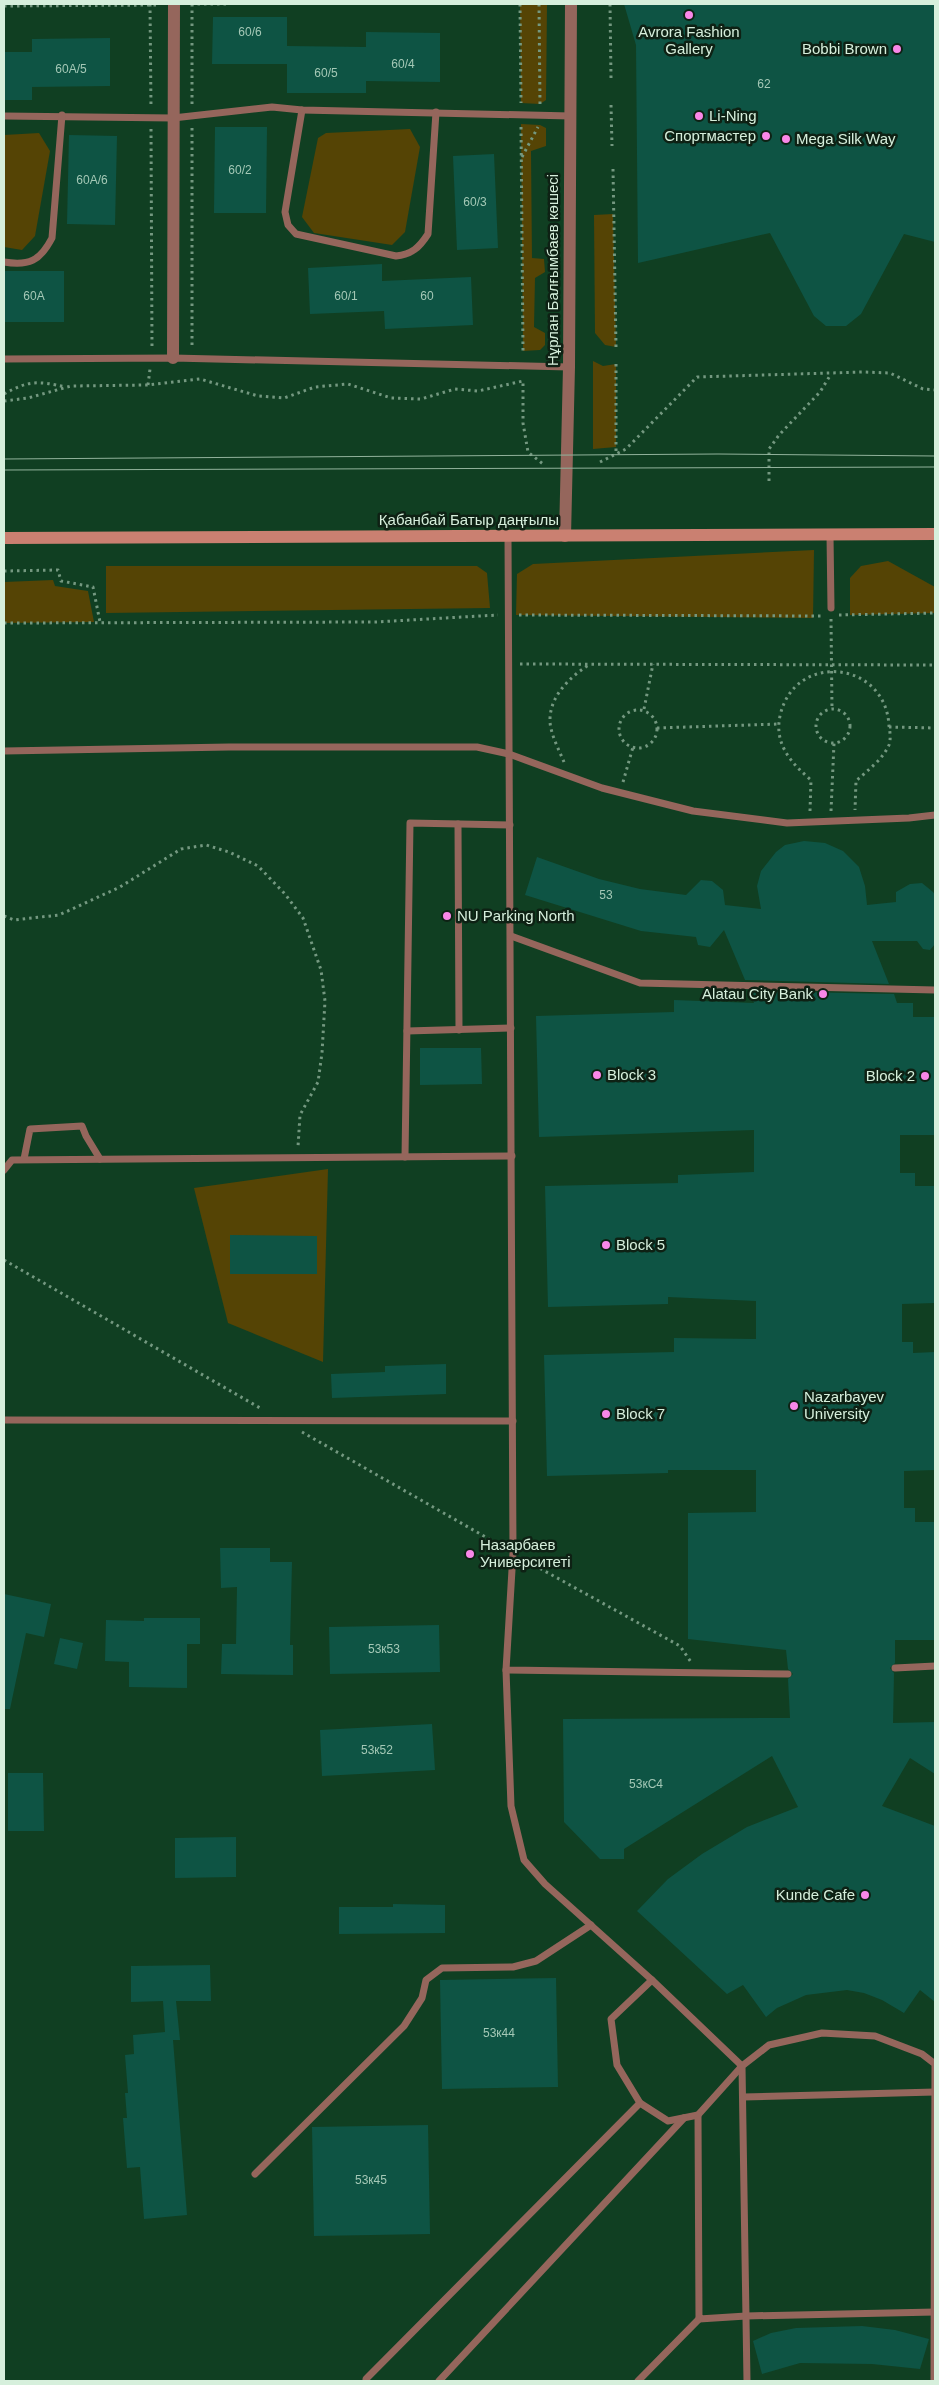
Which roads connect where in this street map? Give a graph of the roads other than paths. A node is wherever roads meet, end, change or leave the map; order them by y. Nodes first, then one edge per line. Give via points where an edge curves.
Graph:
1 (174, 4) edge
2 (571, 4) edge
3 (302, 110) junction
4 (436, 112) junction
5 (62, 115) junction
6 (4, 116) edge
7 (571, 116) junction
8 (173, 118) junction
9 (4, 262) edge
10 (173, 358) junction
11 (4, 359) edge
12 (569, 366) junction
13 (935, 534) edge
14 (830, 535) junction
15 (508, 536) junction
16 (565, 536) junction
17 (4, 538) edge
18 (831, 612) road end
19 (4, 751) edge
20 (509, 754) junction
21 (935, 815) edge
22 (458, 824) junction
23 (510, 825) junction
24 (511, 936) junction
25 (935, 990) edge
26 (511, 1028) junction
27 (459, 1030) junction
28 (407, 1031) junction
29 (512, 1156) junction
30 (404, 1157) junction
31 (100, 1159) junction
32 (24, 1160) junction
33 (4, 1170) edge
34 (4, 1420) edge
35 (513, 1422) junction
36 (935, 1666) edge
37 (895, 1668) dead end
38 (506, 1670) junction
39 (788, 1674) dead end
40 (591, 1925) junction
41 (652, 1980) junction
42 (935, 2064) edge
43 (742, 2066) junction
44 (934, 2092) edge
45 (743, 2097) junction
46 (640, 2103) junction
47 (698, 2116) junction
48 (684, 2118) junction
49 (255, 2174) dead end
50 (935, 2312) edge
51 (746, 2316) junction
52 (699, 2319) junction
53 (366, 2381) edge
54 (439, 2381) edge
55 (638, 2381) edge
56 (747, 2381) edge
57 (934, 2381) edge

1 - 8 street
2 - 7 street, Нұрлан Балғымбаев көшесі
3 - 4 lane
3 - 4 lane via 285,212 288,225 296,234 396,256 420,247 428,234
3 - 8 lane via 272,107
4 - 7 lane
5 - 6 lane
5 - 8 lane
5 - 9 lane via 52,238 45,252 34,260 21,265
7 - 12 street, Нұрлан Балғымбаев көшесі
8 - 10 street
10 - 11 lane
10 - 12 lane
12 - 16 street, Нұрлан Балғымбаев көшесі
13 - 14 main road, Қабанбай Батыр даңғылы
14 - 16 main road, Қабанбай Батыр даңғылы
14 - 18 lane
15 - 16 main road, Қабанбай Батыр даңғылы
15 - 17 main road, Қабанбай Батыр даңғылы
15 - 20 lane
19 - 20 lane via 477,747
20 - 21 lane via 620,792 693,811 787,823
20 - 23 lane
22 - 23 lane
22 - 27 lane
22 - 28 lane via 410,823
23 - 24 lane
24 - 25 lane via 640,983
24 - 26 lane
26 - 27 lane
26 - 29 lane
27 - 28 lane
28 - 30 lane
29 - 30 lane
29 - 35 lane
30 - 31 lane
31 - 32 lane
31 - 32 lane via 82,1126 30,1129
32 - 33 lane via 12,1160
34 - 35 lane
35 - 38 lane via 513,1553
36 - 37 lane
38 - 39 lane
38 - 40 lane via 511,1806 524,1860 545,1884
40 - 41 lane
40 - 49 lane via 536,1961 513,1967 442,1968 432,1974 426,1980 422,1998 404,2026
41 - 43 lane
41 - 46 lane via 611,2018 618,2065
42 - 43 lane via 922,2054 875,2036 822,2033 769,2045
42 - 44 lane
43 - 45 lane
43 - 47 lane
44 - 45 lane
44 - 50 lane
45 - 51 lane
46 - 48 lane via 668,2121
46 - 53 lane
47 - 48 lane
47 - 52 lane
48 - 54 lane
50 - 51 lane
50 - 57 lane
51 - 52 lane
51 - 56 lane
52 - 55 lane

